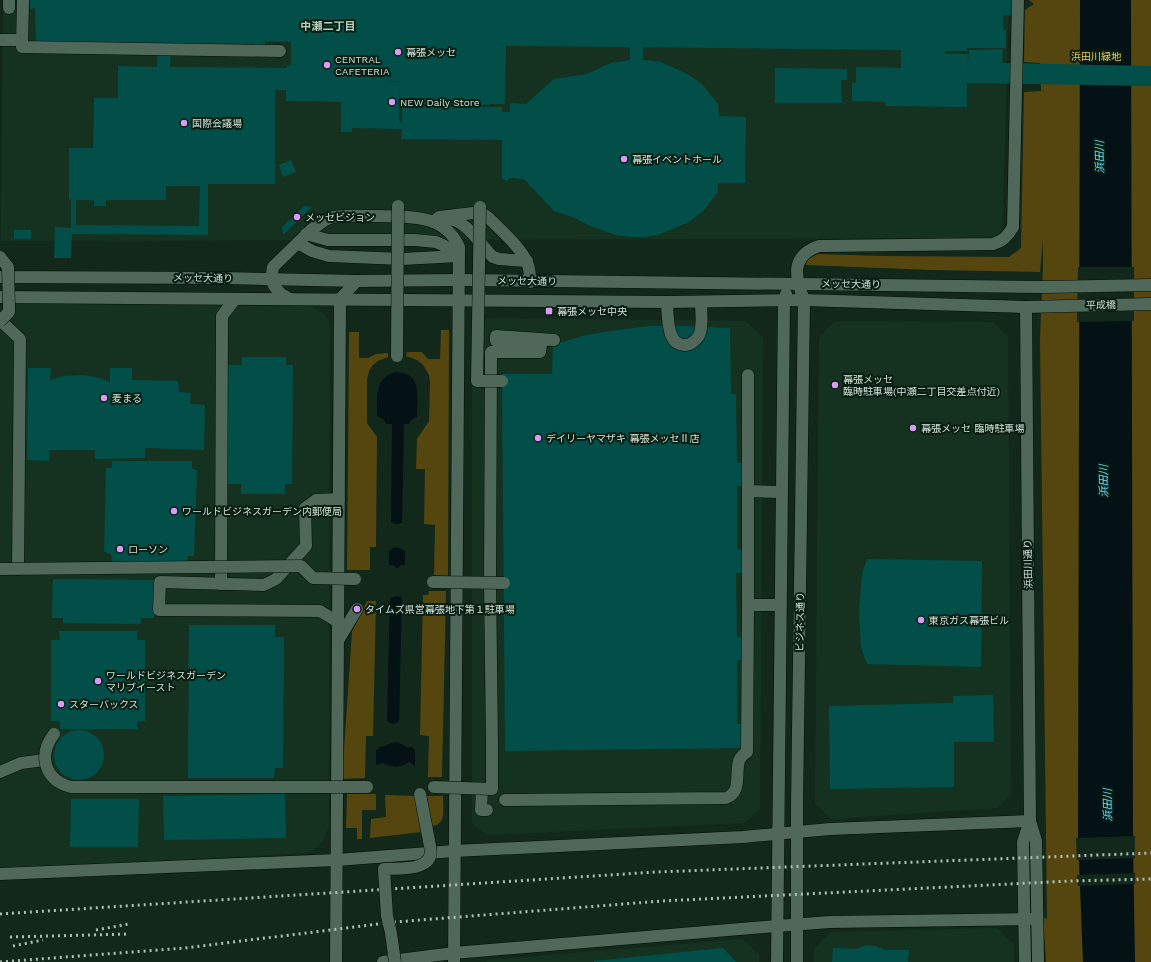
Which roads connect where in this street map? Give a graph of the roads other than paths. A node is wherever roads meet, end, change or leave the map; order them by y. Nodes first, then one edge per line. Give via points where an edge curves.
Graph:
1 (23, 0) edge
2 (1018, 0) edge
3 (0, 40) edge
4 (22, 40) junction
5 (280, 51) dead end
6 (398, 206) dead end
7 (480, 207) dead end
8 (433, 222) junction
9 (302, 238) junction
10 (459, 256) junction
11 (0, 257) edge
12 (527, 261) junction
13 (0, 277) edge
14 (271, 280) junction
15 (459, 280) junction
16 (357, 281) junction
17 (530, 282) junction
18 (794, 283) junction
19 (1151, 285) edge
20 (1054, 287) joint
21 (0, 297) edge
22 (235, 299) junction
23 (290, 299) junction
24 (340, 299) junction
25 (458, 300) junction
26 (804, 300) junction
27 (784, 301) junction
28 (667, 302) junction
29 (701, 302) junction
30 (1151, 304) edge
31 (1026, 307) junction
32 (1051, 307) joint
33 (0, 320) edge
34 (554, 340) dead end
35 (397, 356) dead end
36 (748, 375) dead end
37 (497, 381) junction
38 (748, 491) junction
39 (781, 492) junction
40 (339, 500) junction
41 (0, 569) edge
42 (18, 569) junction
43 (355, 579) dead end
44 (433, 582) dead end
45 (490, 583) junction
46 (504, 583) dead end
47 (221, 584) junction
48 (748, 605) junction
49 (780, 605) junction
50 (357, 609) dead end
51 (338, 622) junction
52 (338, 640) junction
53 (54, 734) dead end
54 (45, 760) junction
55 (0, 772) edge
56 (366, 787) dead end
57 (434, 787) dead end
58 (482, 789) junction
59 (420, 794) dead end
60 (505, 800) dead end
61 (487, 810) dead end
62 (1030, 821) junction
63 (797, 832) junction
64 (777, 834) junction
65 (454, 851) junction
66 (337, 860) junction
67 (0, 874) edge
68 (1024, 919) junction
69 (1037, 919) junction
70 (797, 924) junction
71 (777, 926) junction
72 (396, 955) edge
73 (454, 958) edge
74 (336, 962) edge
75 (383, 962) edge
76 (777, 962) edge
77 (797, 962) edge
78 (1025, 962) edge
79 (1038, 962) edge

1 - 4 street
2 - 18 street via 1013,227 1008,236 993,244 819,246 803,254 799,260
3 - 4 street
4 - 5 street via 22,47
6 - 35 street, bridge
7 - 37 street, bridge via 477,381
8 - 9 street via 419,217 340,216 326,220
8 - 10 street via 447,230 454,238 459,247
8 - 12 street via 454,219 493,257 499,260
8 - 12 street via 439,217 483,214 518,248
9 - 10 street via 436,242
9 - 10 street via 312,251 329,256
9 - 14 street via 273,267
10 - 15 street
11 - 33 street, bridge via 8,267 9,312
12 - 17 street
13 - 14 street, メッセ大通り
14 - 16 street, メッセ大通り
14 - 23 street via 281,294
15 - 16 street, メッセ大通り
15 - 17 street, メッセ大通り
15 - 25 street
16 - 24 street
17 - 18 street, メッセ大通り
18 - 20 street, メッセ大通り
18 - 26 street, ビジネス通り
18 - 27 street, ビジネス通り
19 - 20 street, 平成橋
21 - 22 street, メッセ大通り
22 - 23 street, メッセ大通り
22 - 47 street via 222,316
23 - 24 street, メッセ大通り
24 - 25 street, メッセ大通り
24 - 40 street
25 - 28 street, メッセ大通り
25 - 65 street
26 - 27 street, メッセ大通り
26 - 31 street, メッセ大通り
26 - 63 street, ビジネス通り
27 - 29 street, メッセ大通り
27 - 39 street, ビジネス通り
28 - 29 street, メッセ大通り
28 - 29 street via 670,334 676,342 684,345 691,344 700,333
30 - 32 street, 平成橋
31 - 32 street, メッセ大通り
31 - 62 street, 浜田川通り
33 - 42 street via 20,339
34 - 37 street via 496,336 496,341 541,345 540,352 491,352
36 - 38 street
37 - 45 street
38 - 39 street
38 - 48 street
39 - 49 street, ビジネス通り
40 - 47 street via 316,500 305,508 306,546 276,579 264,584
40 - 51 street
41 - 42 street, bridge
42 - 43 street, bridge via 301,566 313,578
44 - 45 street, bridge
45 - 46 street, bridge
45 - 58 street, bridge via 492,789
47 - 51 street via 160,582 159,610 320,611
48 - 49 street
48 - 60 street via 747,752 739,760 734,793 726,798
49 - 64 street, ビジネス通り
50 - 52 street
51 - 52 street
52 - 66 street
53 - 54 street, bridge via 46,748
54 - 55 street via 21,763
54 - 56 street, bridge via 49,772 55,779 71,787
57 - 58 street, bridge
58 - 61 street via 481,810
59 - 72 street, bridge via 430,856 418,867 384,870 387,916 395,932
62 - 63 street
62 - 68 street via 1023,842
62 - 69 street via 1036,841
63 - 64 street
63 - 70 street, ビジネス通り
64 - 65 street
64 - 71 street, ビジネス通り
65 - 66 street
65 - 73 street
66 - 67 street
66 - 74 street
68 - 69 street
68 - 70 street
68 - 78 street
69 - 79 street
70 - 71 street
70 - 77 street, ビジネス通り
71 - 73 street
71 - 76 street, ビジネス通り
73 - 75 street

